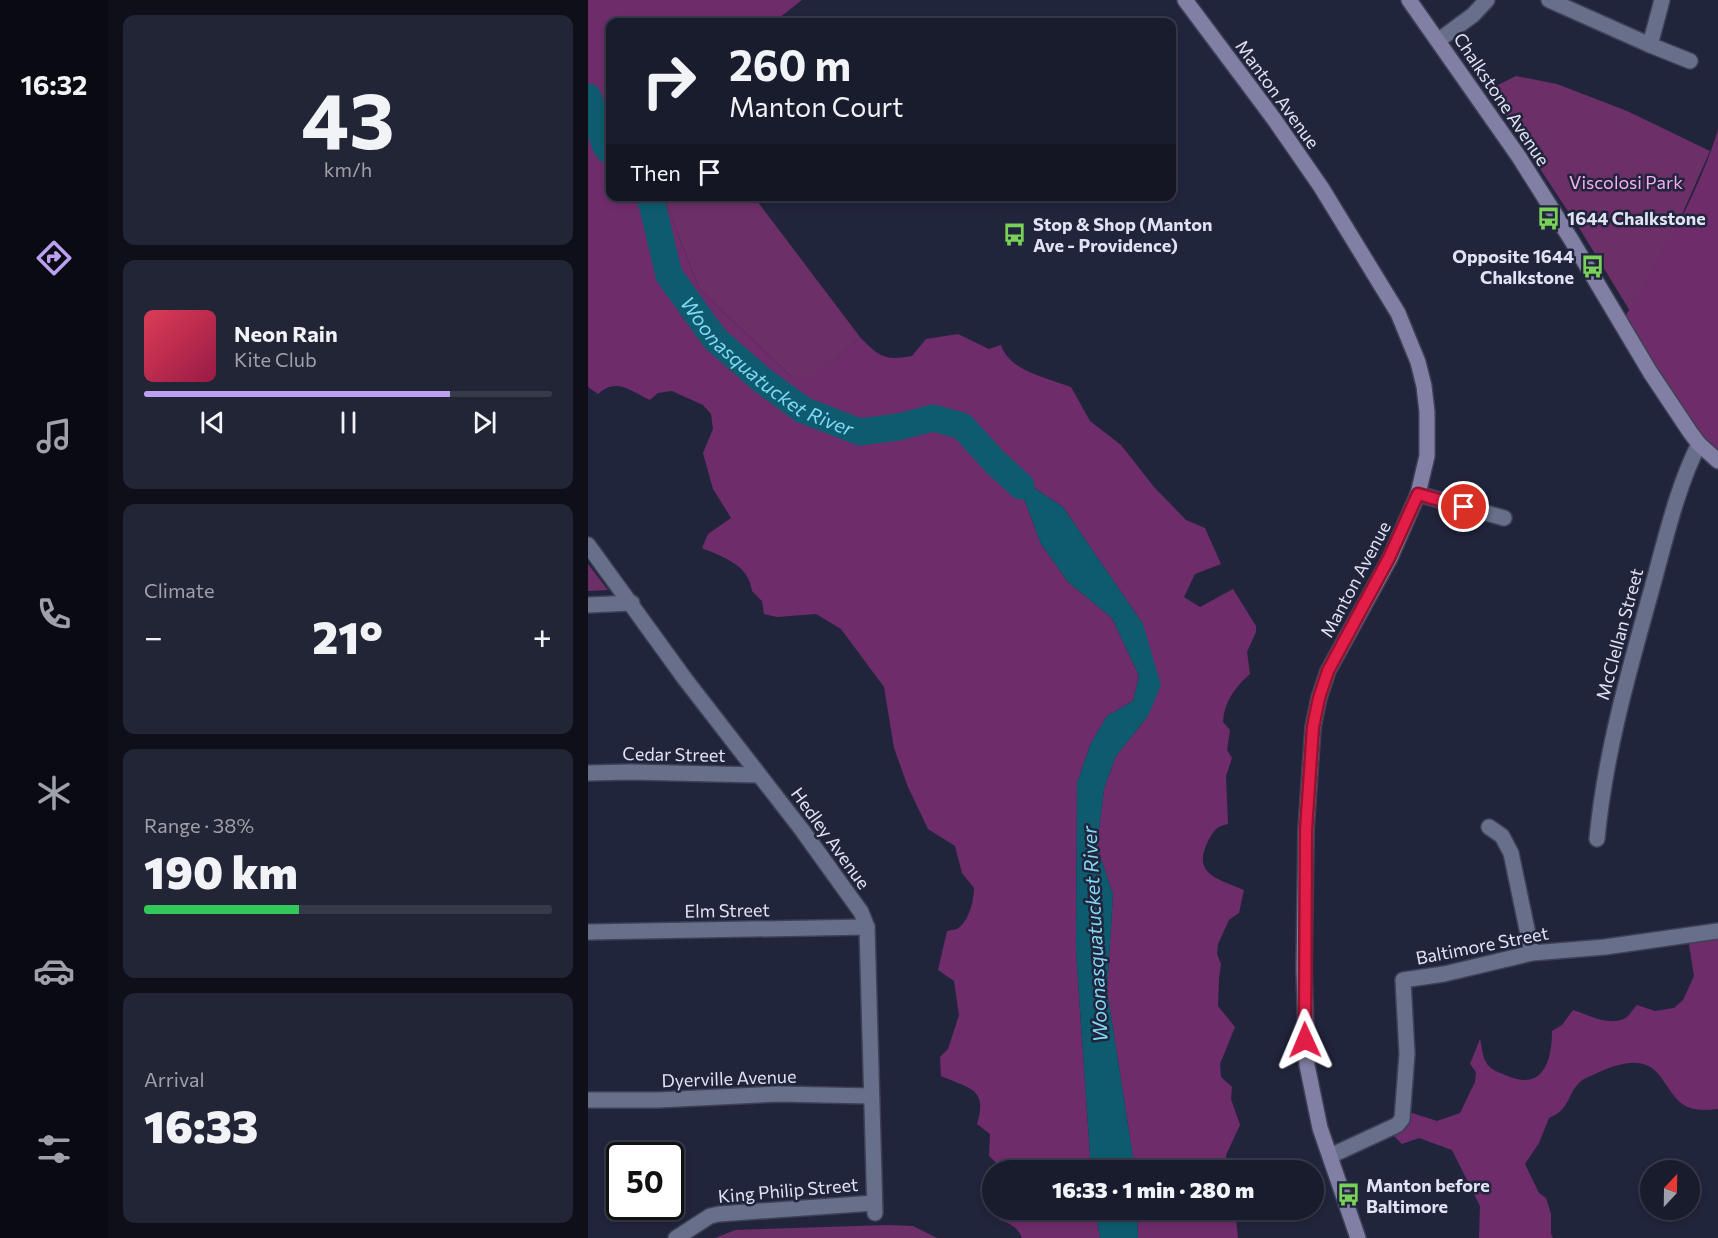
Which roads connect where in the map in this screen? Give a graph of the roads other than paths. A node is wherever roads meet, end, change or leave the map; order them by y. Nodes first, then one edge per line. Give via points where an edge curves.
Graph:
1 (1185, 0) edge
2 (1410, 0) edge
3 (1487, 0) edge
4 (1549, 0) edge
5 (1662, 0) edge
6 (1438, 40) junction
7 (1650, 45) junction
8 (1690, 61) dead end
9 (1699, 444) junction
10 (1718, 461) edge
11 (1418, 494) junction
12 (1504, 518) dead end
13 (588, 545) edge
14 (632, 603) junction
15 (588, 605) edge
16 (588, 772) edge
17 (759, 775) junction
18 (1489, 827) dead end
19 (1597, 839) dead end
20 (867, 927) junction
21 (1718, 931) edge
22 (588, 932) edge
23 (1532, 953) junction
24 (871, 1096) junction
25 (588, 1100) edge
26 (1330, 1156) junction
27 (874, 1208) joint
28 (676, 1238) edge
29 (1358, 1238) edge

1 - 11 main road, Manton Avenue via 1314,178 1402,322 1418,362 1427,412 1427,456
2 - 6 main road, Chalkstone Avenue
3 - 6 street
4 - 7 street
5 - 7 street
6 - 9 main road, Chalkstone Avenue via 1519,157 1650,372
7 - 8 street
9 - 10 main road, Chalkstone Avenue
9 - 19 street, McClellan Street via 1666,536 1625,680 1608,759
11 - 12 street
11 - 26 main road, Manton Avenue via 1389,558 1328,671 1313,727 1306,830 1305,1040 1314,1108
13 - 14 street, Hedley Avenue
14 - 15 street
14 - 17 street, Hedley Avenue
16 - 17 street, Cedar Street
17 - 20 street, Hedley Avenue via 843,886
18 - 23 street via 1502,836 1511,854
20 - 22 street, Elm Street
20 - 24 street, Hedley Avenue
21 - 23 street, Baltimore Street
23 - 26 street, Baltimore Street via 1403,980 1407,1054 1402,1119 1397,1125
24 - 25 street, Dyerville Avenue via 778,1094
24 - 27 street, Hedley Avenue
26 - 29 main road, Manton Avenue
27 - 28 street, King Philip Street via 719,1214

